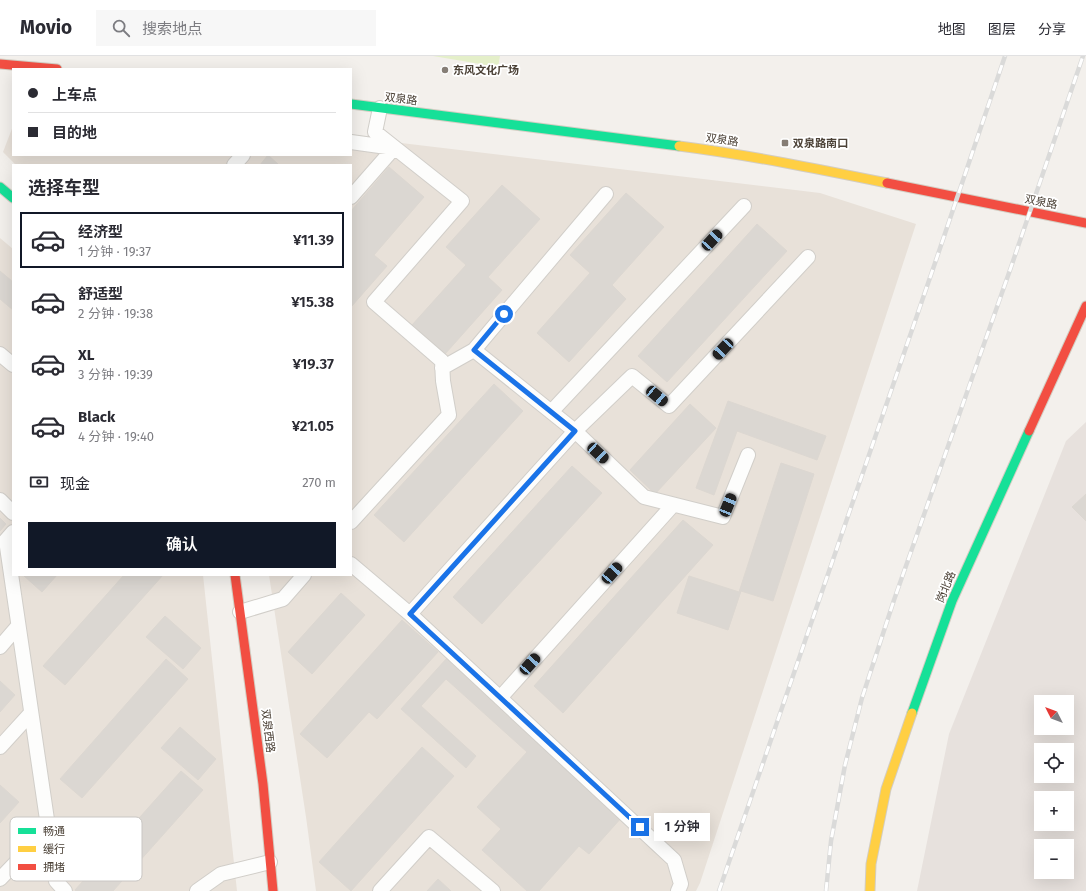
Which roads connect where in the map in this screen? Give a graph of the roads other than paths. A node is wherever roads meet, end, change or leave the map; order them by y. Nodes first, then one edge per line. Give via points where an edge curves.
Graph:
1 (0, 64) edge
2 (46, 68) edge
3 (352, 104) edge
4 (380, 108) junction
5 (352, 142) edge
6 (394, 148) junction
7 (242, 156) edge
8 (235, 164) edge
9 (0, 187) edge
10 (606, 194) dead end
11 (352, 196) edge
12 (12, 197) edge
13 (744, 206) dead end
14 (1086, 223) edge
15 (808, 257) dead end
16 (1086, 306) edge
17 (474, 350) junction
18 (0, 354) edge
19 (12, 365) edge
20 (442, 368) junction
21 (551, 412) junction
22 (575, 431) junction
23 (748, 455) dead end
24 (0, 500) edge
25 (673, 505) junction
26 (12, 511) edge
27 (352, 521) edge
28 (12, 533) edge
29 (352, 565) edge
30 (235, 576) edge
31 (303, 576) edge
32 (240, 612) junction
33 (410, 614) junction
34 (18, 626) junction
35 (0, 647) edge
36 (500, 698) junction
37 (31, 713) junction
38 (0, 747) edge
39 (46, 817) edge
40 (270, 862) junction
41 (10, 869) edge
42 (0, 880) edge
43 (56, 881) edge
44 (64, 891) edge
45 (197, 891) edge
46 (273, 891) edge
47 (380, 891) edge
48 (493, 891) edge
49 (678, 891) edge
50 (870, 891) edge

1 - 2 main road
3 - 4 main road, 双泉路
4 - 6 street via 375,132
4 - 14 main road, 双泉路 via 712,150
5 - 6 street
6 - 11 street
6 - 20 street via 462,201 374,302 442,361
7 - 8 street
9 - 12 main road
10 - 17 street
13 - 21 street
15 - 22 street via 669,406 632,376
16 - 50 main road, 岗北路 via 952,601 886,789 871,864
17 - 20 street
17 - 21 street
18 - 19 street
20 - 27 street via 449,415
21 - 22 street
22 - 25 street via 644,497
22 - 33 street
23 - 25 street via 723,517
24 - 26 street
25 - 36 street
28 - 34 street via 6,540
29 - 33 street
30 - 32 main road, 双泉西路
31 - 32 street via 283,599
32 - 40 main road, 双泉西路 via 263,784
33 - 36 street
34 - 35 street
34 - 37 street
36 - 49 street via 674,860 681,884
37 - 38 street
37 - 39 street
40 - 45 street via 221,874
40 - 46 main road, 双泉西路
41 - 42 street
43 - 44 street
47 - 48 street via 429,837

